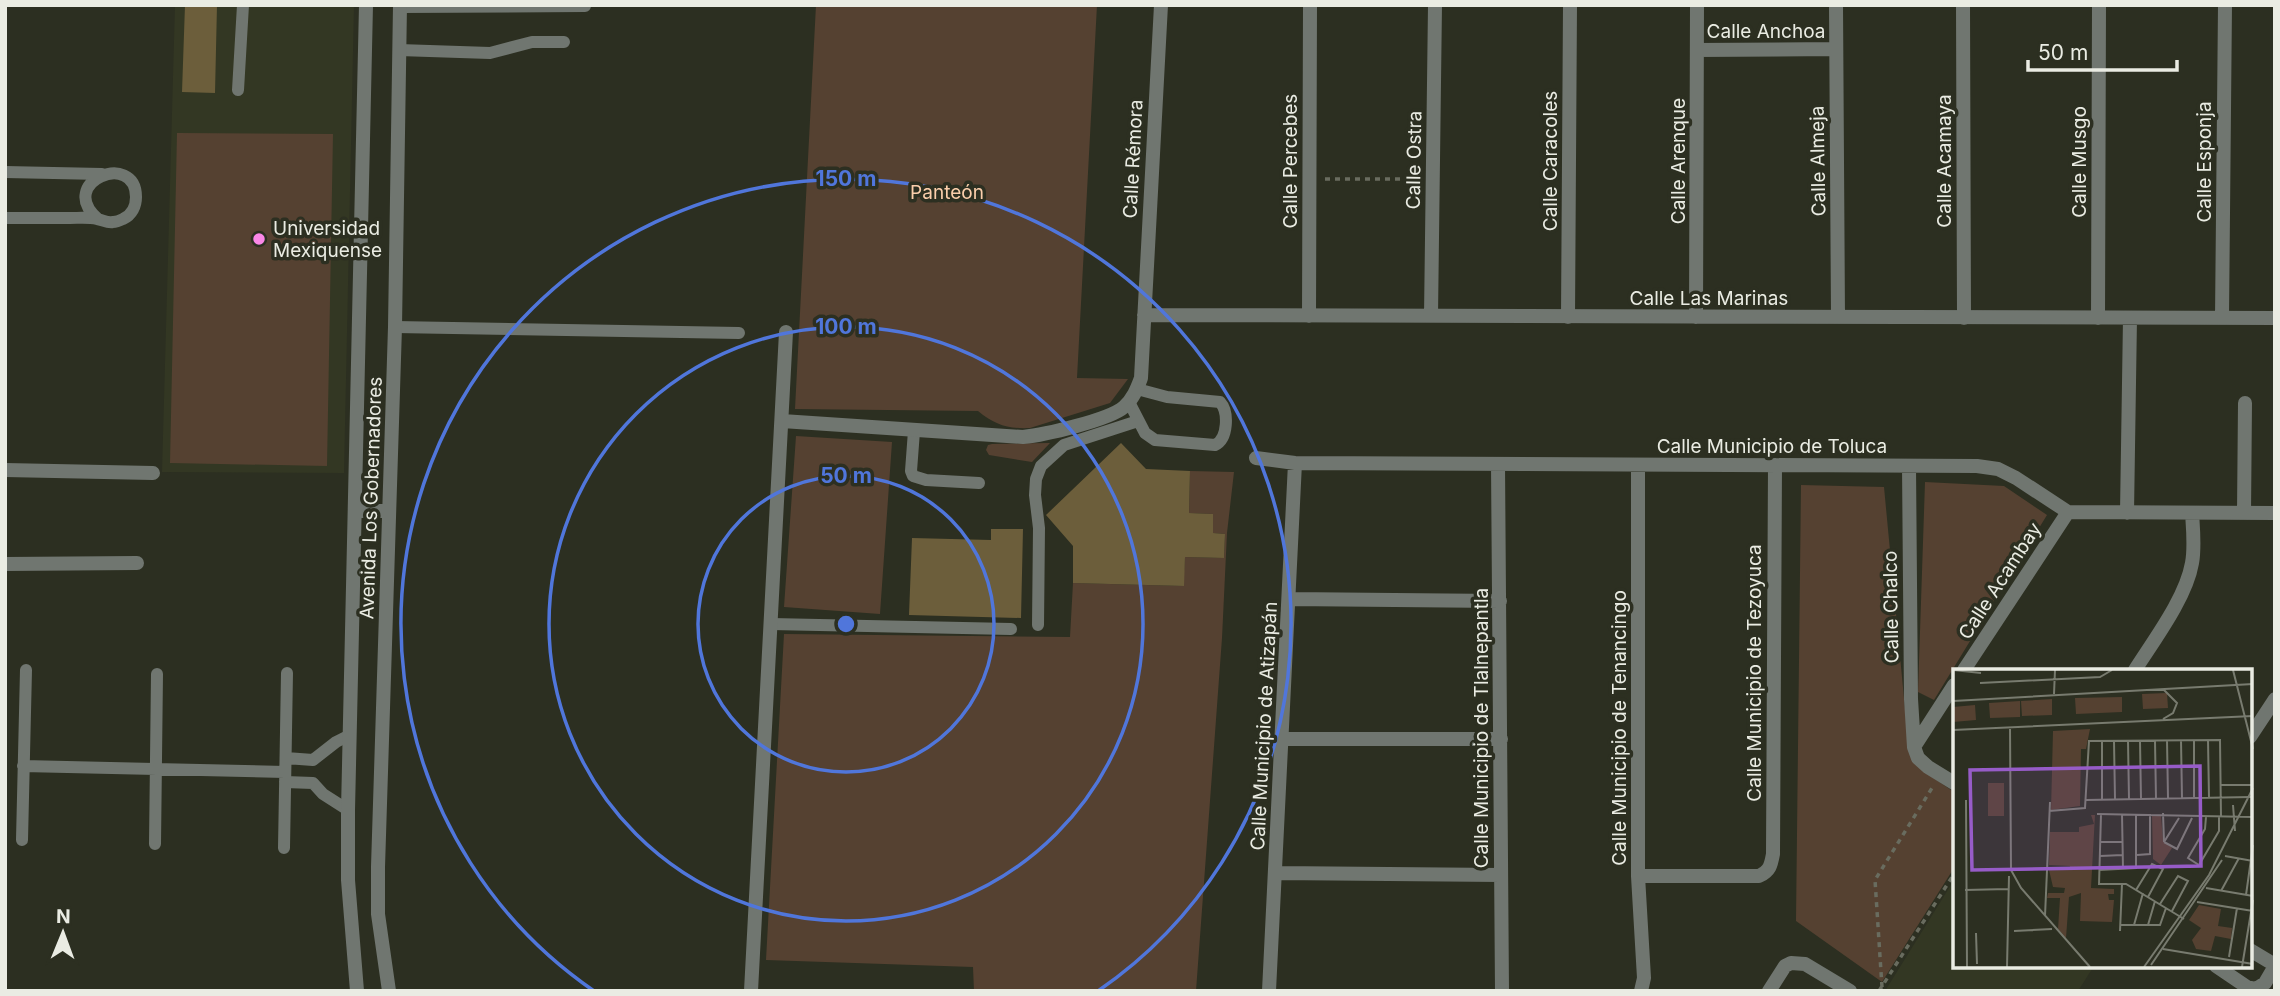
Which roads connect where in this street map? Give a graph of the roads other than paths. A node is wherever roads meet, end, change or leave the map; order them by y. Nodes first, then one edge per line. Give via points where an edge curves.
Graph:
1 (243, 5) edge
2 (366, 5) edge
3 (1161, 5) edge
4 (1310, 5) edge
5 (1435, 5) edge
6 (1570, 5) edge
7 (1697, 5) edge
8 (1836, 5) edge
9 (1963, 5) edge
10 (2099, 5) edge
11 (2225, 5) edge
12 (400, 6) edge
13 (585, 6) edge
14 (564, 43) dead end
15 (1836, 49) junction
16 (399, 50) junction
17 (1697, 50) junction
18 (238, 90) dead end
19 (5, 172) edge
20 (102, 174) junction
21 (5, 218) edge
22 (98, 219) junction
23 (1144, 315) junction
24 (1309, 316) junction
25 (1431, 316) junction
26 (1568, 317) junction
27 (1696, 317) junction
28 (1838, 317) junction
29 (1964, 317) junction
30 (2098, 318) junction
31 (2130, 318) junction
32 (2222, 318) junction
33 (2275, 318) edge
34 (395, 327) junction
35 (786, 332) dead end
36 (739, 333) dead end
37 (1137, 389) junction
38 (1129, 402) junction
39 (2245, 403) dead end
40 (782, 421) junction
41 (1138, 421) junction
42 (914, 431) junction
43 (1256, 458) dead end
44 (1295, 463) junction
45 (1497, 464) junction
46 (1638, 465) junction
47 (1774, 465) junction
48 (1909, 466) junction
49 (5, 470) edge
50 (153, 473) dead end
51 (978, 483) dead end
52 (356, 510) junction
53 (389, 511) junction
54 (2068, 513) junction
55 (2127, 513) junction
56 (2192, 513) junction
57 (2244, 513) junction
58 (2275, 513) edge
59 (137, 563) dead end
60 (5, 564) edge
61 (1289, 599) junction
62 (1500, 601) junction
63 (771, 624) junction
64 (1038, 625) dead end
65 (1011, 629) dead end
66 (1965, 669) edge
67 (2136, 669) edge
68 (26, 670) dead end
69 (287, 673) dead end
70 (157, 674) dead end
71 (1953, 688) edge
72 (2275, 699) edge
73 (2252, 734) edge
74 (350, 735) junction
75 (1283, 739) junction
76 (1501, 739) junction
77 (1914, 747) junction
78 (286, 758) junction
79 (313, 760) junction
80 (23, 765) junction
81 (156, 768) junction
82 (285, 777) junction
83 (1953, 781) edge
84 (313, 783) junction
85 (348, 810) junction
86 (22, 840) dead end
87 (155, 844) dead end
88 (284, 848) dead end
89 (1276, 873) junction
90 (1501, 875) junction
91 (1638, 877) junction
92 (2252, 951) edge
93 (2275, 965) edge
94 (2219, 968) edge
95 (357, 991) edge
96 (389, 991) edge
97 (751, 991) edge
98 (1269, 991) edge
99 (1502, 991) edge
100 (1641, 991) edge
101 (1769, 991) edge
102 (1850, 991) edge

1 - 18 lane
2 - 52 street, Avenida Los Gobernadores
3 - 23 street, Calle Rémora
4 - 24 street, Calle Percebes
5 - 25 street, Calle Ostra
6 - 26 street, Calle Caracoles
7 - 17 street, Calle Arenque
8 - 15 street, Calle Almeja
9 - 29 street, Calle Acamaya
10 - 30 street, Calle Musgo
11 - 32 street, Calle Esponja
12 - 13 lane
12 - 16 street, Avenida Los Gobernadores
14 - 16 lane via 532,42 490,53
15 - 17 street, Calle Anchoa
15 - 28 street, Calle Almeja
16 - 34 street, Avenida Los Gobernadores
17 - 27 street, Calle Arenque
19 - 20 lane
20 - 22 lane via 90,184 86,199
20 - 22 lane via 126,177 136,200 129,216 121,220
21 - 22 lane
23 - 24 street, Calle Las Marinas
23 - 37 street, Calle Rémora
24 - 25 street, Calle Las Marinas
25 - 26 street, Calle Las Marinas
26 - 27 street, Calle Las Marinas
27 - 28 street, Calle Las Marinas
28 - 29 street, Calle Las Marinas
29 - 30 street, Calle Las Marinas
30 - 31 street, Calle Las Marinas
31 - 32 street, Calle Las Marinas
31 - 55 street
32 - 33 street, Calle Las Marinas
34 - 36 lane
34 - 53 street, Avenida Los Gobernadores
35 - 40 street
37 - 38 street
37 - 41 lane via 1167,397 1215,400 1226,412 1223,439 1215,445 1155,440
38 - 41 lane
38 - 42 street via 1110,416 1034,436
39 - 57 street
40 - 42 street
40 - 63 street
41 - 64 lane via 1064,445 1041,466 1035,495
42 - 51 lane via 914,476
43 - 44 street, Calle Municipio de Toluca
44 - 45 street, Calle Municipio de Toluca
44 - 61 street, Calle Municipio de Atizapán
45 - 46 street, Calle Municipio de Toluca
45 - 62 street, Calle Municipio de Tlalnepantla
46 - 47 street, Calle Municipio de Toluca
46 - 91 street, Calle Municipio de Tenancingo
47 - 48 street, Calle Municipio de Toluca
47 - 91 street, Calle Municipio de Tezoyuca via 1771,865 1759,876
48 - 54 street, Calle Municipio de Toluca via 1998,469
48 - 77 street, Calle Chalco
49 - 50 street
52 - 53 street
52 - 74 street, Avenida Los Gobernadores
53 - 96 street, Avenida Los Gobernadores via 378,902
54 - 55 street
54 - 66 street, Calle Acambay
55 - 56 street
56 - 57 street
56 - 67 street via 2194,546 2187,582
57 - 58 street
59 - 60 street
61 - 62 street
61 - 75 street, Calle Municipio de Atizapán
62 - 76 street, Calle Municipio de Tlalnepantla
63 - 65 lane
63 - 97 street
68 - 80 lane
69 - 78 lane
70 - 81 lane
71 - 77 street
72 - 73 street
74 - 79 lane
74 - 85 street, Avenida Los Gobernadores
75 - 76 street
75 - 89 street, Calle Municipio de Atizapán
76 - 90 street, Calle Municipio de Tlalnepantla
77 - 83 street via 1918,758
78 - 79 lane
78 - 82 lane
79 - 84 lane
80 - 81 lane
80 - 86 lane
81 - 82 lane
81 - 87 lane
82 - 84 lane
82 - 88 lane
84 - 85 lane
85 - 95 street, Avenida Los Gobernadores
89 - 90 street
89 - 98 street, Calle Municipio de Atizapán
90 - 99 street, Calle Municipio de Tlalnepantla
91 - 100 street, Calle Municipio de Tenancingo
92 - 93 street
93 - 94 street via 2256,989
101 - 102 street via 1785,966 1798,963

